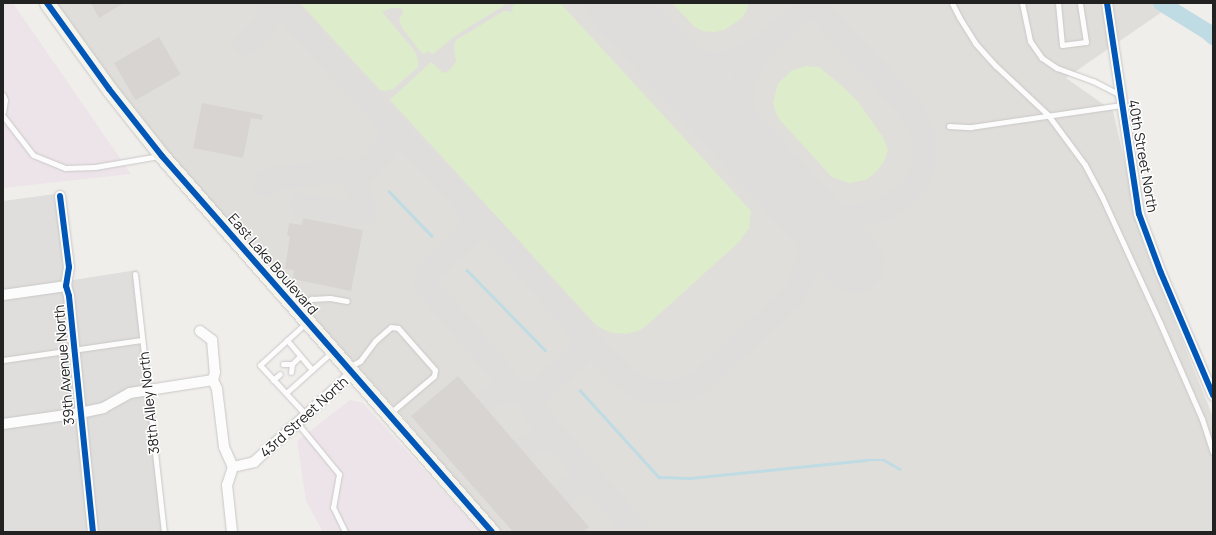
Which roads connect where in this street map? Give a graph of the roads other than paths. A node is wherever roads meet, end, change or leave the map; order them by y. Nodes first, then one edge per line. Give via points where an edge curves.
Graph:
1 (47, 3) edge
2 (952, 3) edge
3 (1022, 3) edge
4 (1058, 3) edge
5 (1080, 3) edge
6 (1107, 3) edge
7 (3, 95) edge
8 (1121, 100) junction
9 (3, 112) edge
10 (1048, 115) junction
11 (3, 116) edge
12 (949, 126) dead end
13 (162, 156) junction
14 (60, 196) dead end
15 (135, 274) dead end
16 (66, 286) junction
17 (3, 295) edge
18 (347, 301) dead end
19 (296, 308) junction
20 (307, 322) junction
21 (200, 331) dead end
22 (142, 340) junction
23 (287, 340) junction
24 (75, 350) junction
25 (333, 351) junction
26 (300, 356) junction
27 (3, 360) edge
28 (292, 364) junction
29 (312, 370) junction
30 (350, 370) junction
31 (213, 380) junction
32 (148, 390) junction
33 (286, 393) junction
34 (1213, 395) edge
35 (80, 414) junction
36 (389, 414) junction
37 (306, 416) junction
38 (3, 424) edge
39 (298, 424) junction
40 (1213, 452) edge
41 (233, 467) junction
42 (94, 532) edge
43 (164, 532) edge
44 (232, 532) edge
45 (345, 532) edge
46 (492, 532) edge

1 - 13 street, East Lake Boulevard via 109,89
2 - 10 lane via 958,18 975,43
3 - 8 lane via 1030,41 1042,58 1057,68 1093,81
4 - 5 lane via 1062,45 1086,42
6 - 8 street, 40th Street North
7 - 9 lane
8 - 10 lane
8 - 34 street, 40th Street North via 1139,214
10 - 12 lane via 971,126
10 - 40 lane via 1085,165 1102,196 1202,419
11 - 13 lane via 33,155 65,168 95,168
13 - 19 street, East Lake Boulevard
14 - 16 street, 39th Avenue North via 69,267
15 - 22 lane, 38th Alley North
16 - 17 street
16 - 24 street, 39th Avenue North
18 - 19 lane via 330,298 311,299
19 - 20 street, East Lake Boulevard
20 - 23 lane
20 - 25 street, East Lake Boulevard
21 - 31 street via 212,340 216,372
22 - 24 lane
22 - 32 lane, 38th Alley North
23 - 26 lane
23 - 33 lane via 260,365 278,376
24 - 27 lane
24 - 35 street, 39th Avenue North
25 - 29 lane
25 - 30 street, East Lake Boulevard
26 - 28 lane
26 - 29 lane
28 - 28 lane via 287,368
29 - 33 lane
30 - 36 street, East Lake Boulevard
30 - 36 lane via 391,327 398,328 435,370 434,376
30 - 37 street, 43rd Street North
31 - 32 street
31 - 41 street via 217,389 224,447
32 - 35 street via 130,393 103,408
32 - 43 lane, 38th Alley North
33 - 37 lane
35 - 38 street
35 - 42 street, 39th Avenue North
36 - 46 street, East Lake Boulevard
37 - 39 street, 43rd Street North
39 - 41 street, 43rd Street North via 254,462
39 - 45 lane via 338,474 333,507
41 - 44 street via 227,485

